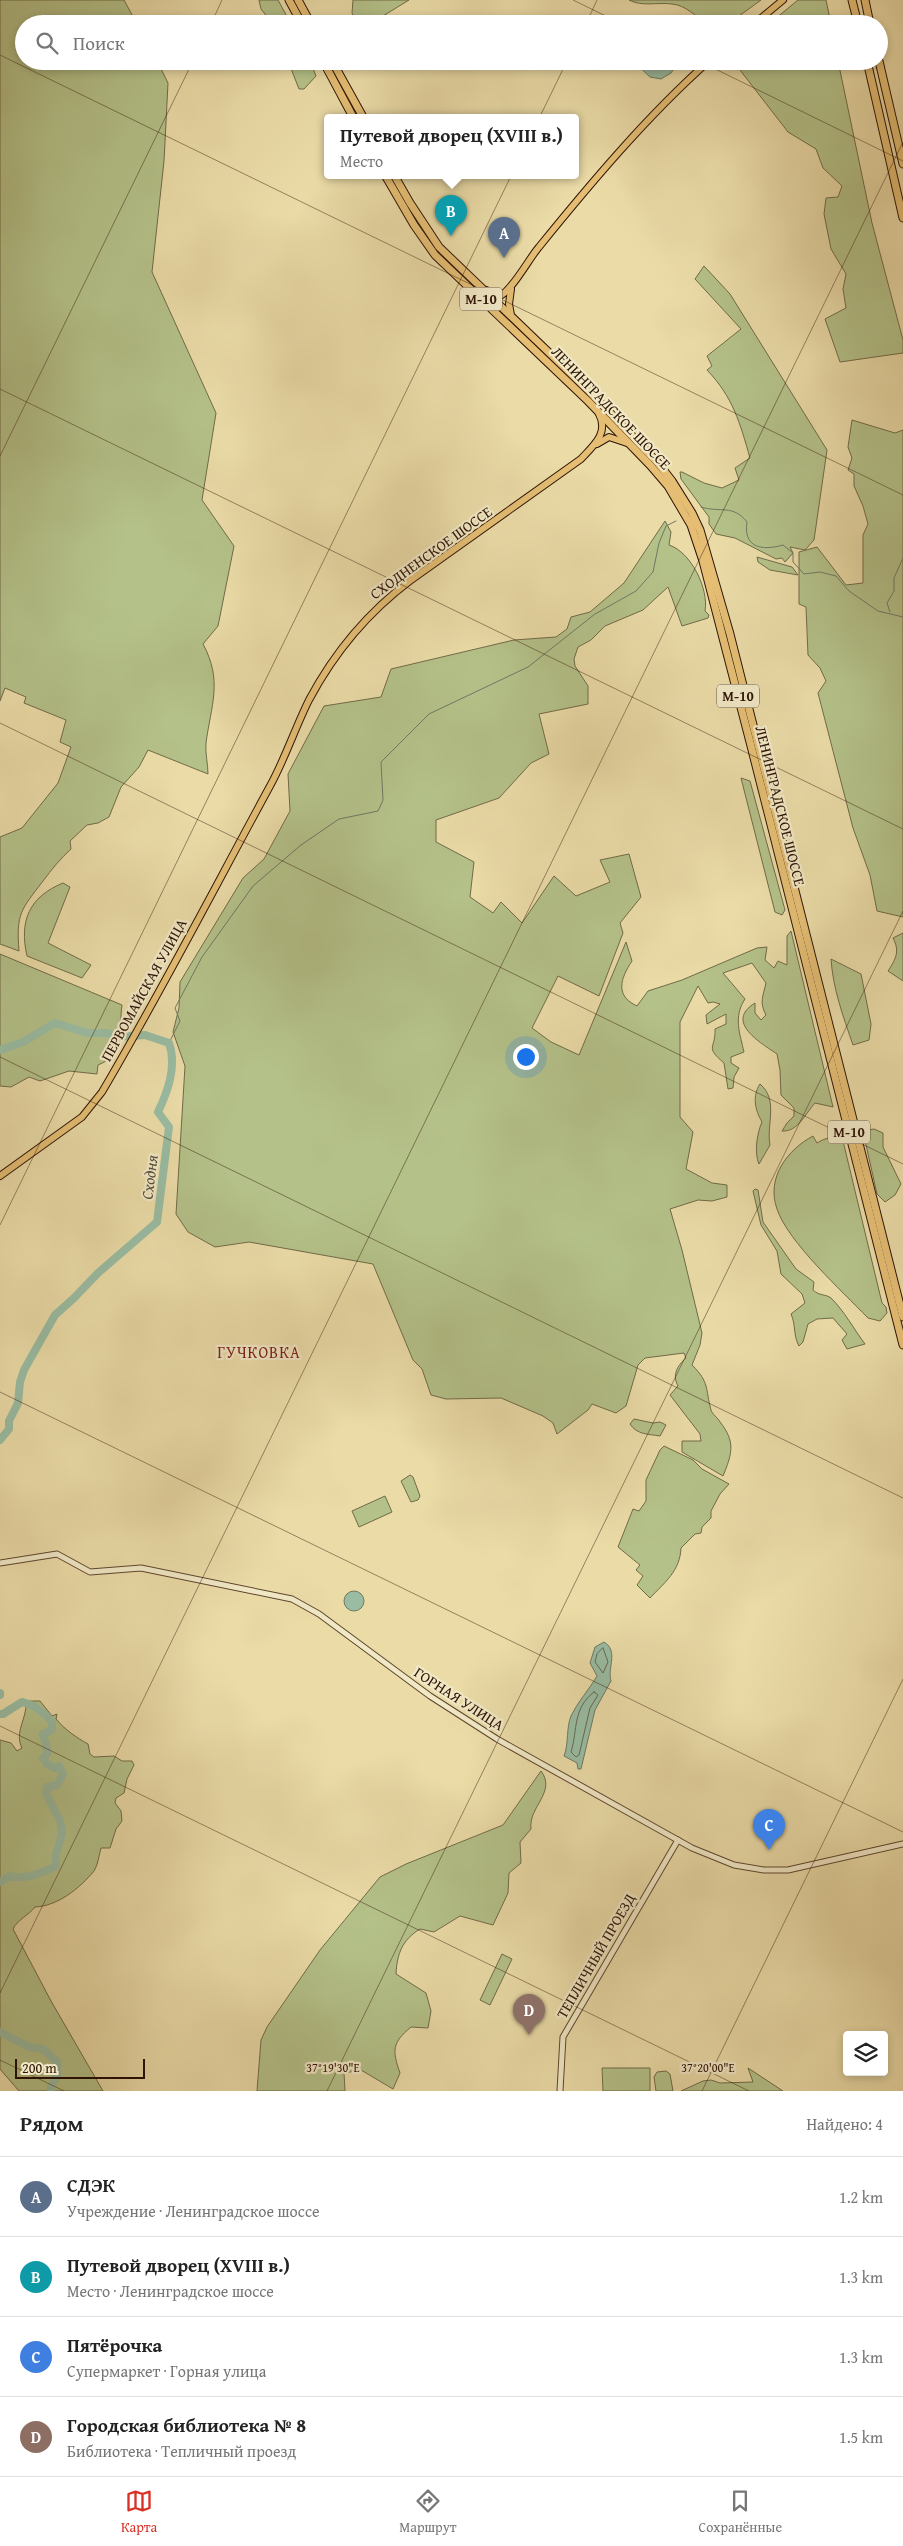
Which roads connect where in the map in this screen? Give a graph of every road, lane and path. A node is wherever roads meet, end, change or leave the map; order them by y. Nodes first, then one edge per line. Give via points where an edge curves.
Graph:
1 (289, 0) edge
2 (298, 0) edge
3 (783, 0) edge
4 (852, 0) edge
5 (865, 0) edge
6 (297, 15) edge
7 (306, 15) edge
8 (765, 15) edge
9 (856, 15) edge
10 (868, 15) edge
11 (328, 70) edge
12 (337, 70) edge
13 (700, 70) edge
14 (869, 70) edge
15 (881, 70) edge
16 (351, 114) edge
17 (361, 114) edge
18 (903, 164) edge
19 (387, 179) edge
20 (396, 179) edge
21 (903, 218) edge
22 (511, 288) junction
23 (483, 289) junction
24 (512, 315) junction
25 (596, 409) junction
26 (630, 444) junction
27 (592, 447) junction
28 (271, 784) joint
29 (0, 1176) edge
30 (903, 1317) edge
31 (903, 1344) edge
32 (0, 1563) edge
33 (678, 1840) junction
34 (903, 1844) edge
35 (560, 2091) edge

1 - 6 highway
2 - 7 highway
3 - 8 main road
4 - 9 highway
5 - 10 highway
11 - 16 highway
12 - 17 highway
13 - 22 main road via 666,102 558,224
14 - 21 highway
15 - 18 highway
19 - 25 highway, ЛЕНИНГРАДСКОЕ ШОССЕ / М-10 via 414,226 436,254
20 - 23 highway, ЛЕНИНГРАДСКОЕ ШОССЕ / М-10 via 439,247
22 - 23 main road via 504,296
22 - 24 main road via 509,304
23 - 24 highway, ЛЕНИНГРАДСКОЕ ШОССЕ / М-10
24 - 30 highway, ЛЕНИНГРАДСКОЕ ШОССЕ / М-10 via 658,463 682,496 700,530 730,634
25 - 26 highway, ЛЕНИНГРАДСКОЕ ШОССЕ / М-10
25 - 27 main road, СХОДНЕНСКОЕ ШОССЕ via 603,430
26 - 27 main road, СХОДНЕНСКОЕ ШОССЕ via 609,438
26 - 31 highway, ЛЕНИНГРАДСКОЕ ШОССЕ / М-10 via 668,486 691,525 700,552
27 - 28 main road, СХОДНЕНСКОЕ ШОССЕ via 571,468 411,580 372,612 326,671 308,702
28 - 29 main road, ПЕРВОМАЙСКАЯ УЛИЦА via 102,1092 87,1112
32 - 33 street, ГОРНАЯ УЛИЦА via 57,1554 90,1572 141,1568 292,1599 319,1614 482,1730
33 - 34 street, ГОРНАЯ УЛИЦА via 717,1859 764,1870 803,1868
33 - 35 street, ТЕПЛИЧНЫЙ ПРОЕЗД via 563,2037

